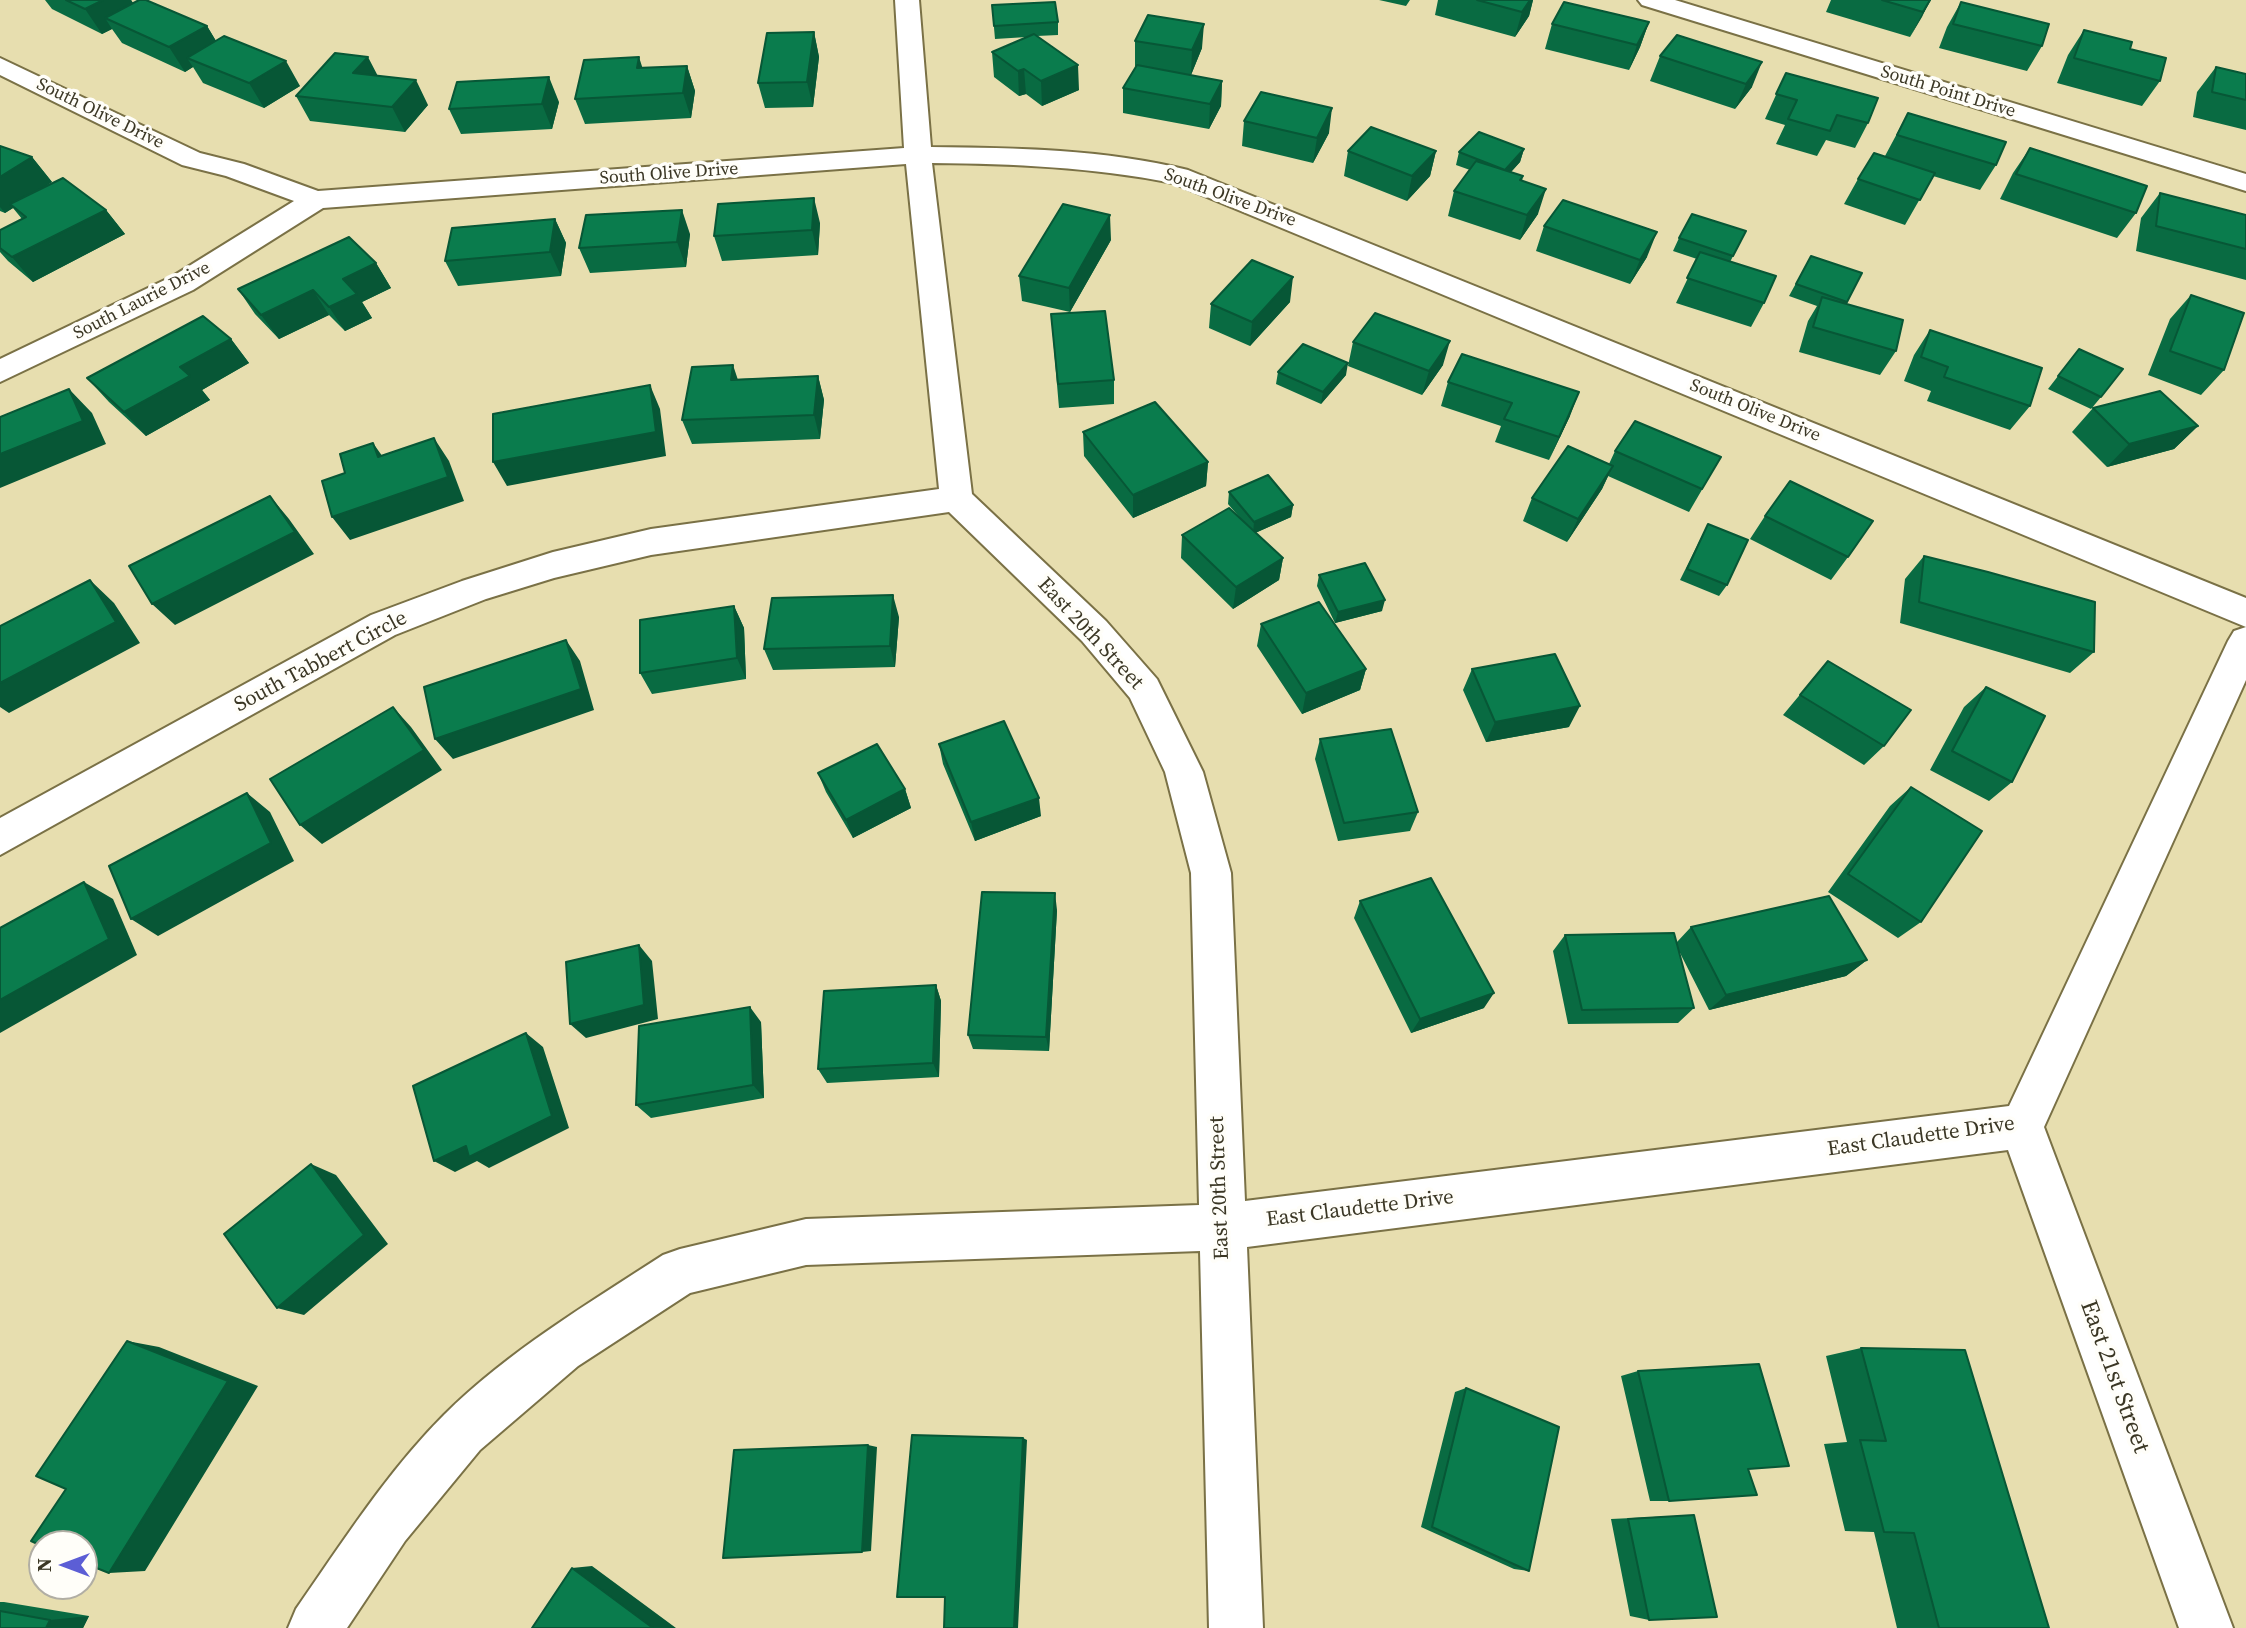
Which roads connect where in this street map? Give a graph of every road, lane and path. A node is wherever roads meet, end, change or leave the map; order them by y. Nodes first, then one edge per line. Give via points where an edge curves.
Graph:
1 (907, 0) edge
2 (1650, 0) edge
3 (0, 65) edge
4 (918, 155) junction
5 (2246, 183) edge
6 (316, 200) junction
7 (0, 372) edge
8 (956, 499) junction
9 (2246, 613) edge
10 (2246, 641) edge
11 (0, 838) edge
12 (2022, 1126) junction
13 (1220, 1227) junction
14 (315, 1628) edge
15 (1236, 1628) edge
16 (2206, 1628) edge

1 - 4 street
2 - 5 street, South Point Drive
3 - 6 street, South Olive Drive via 191,159
4 - 6 street, South Olive Drive
4 - 8 street
4 - 9 street, South Olive Drive via 1040,156 1179,176
6 - 7 street, South Laurie Drive via 183,283
8 - 11 street, South Tabbert Circle via 651,542 474,590 383,625
8 - 13 street, East 20th Street via 1094,631 1144,689 1184,772 1211,873
10 - 12 street, East Claudette Drive
12 - 13 street, East Claudette Drive
12 - 16 street, East 21st Street
13 - 14 street, East Claudette Drive via 806,1242 680,1272 561,1349 462,1432 387,1523
13 - 15 street, East 20th Street

